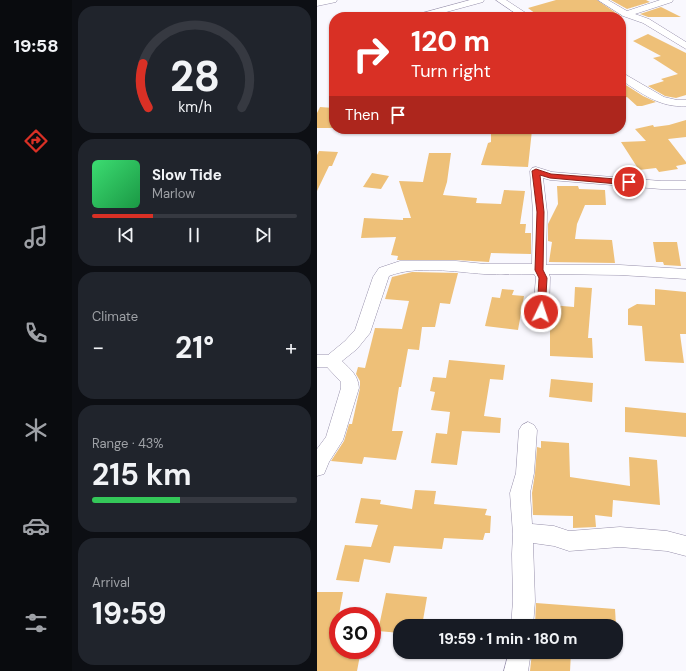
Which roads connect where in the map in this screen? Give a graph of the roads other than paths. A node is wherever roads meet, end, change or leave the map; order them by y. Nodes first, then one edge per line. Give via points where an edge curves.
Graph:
1 (333, 0) edge
2 (480, 0) edge
3 (500, 0) edge
4 (602, 0) edge
5 (669, 0) edge
6 (317, 3) edge
7 (436, 12) edge
8 (519, 12) edge
9 (623, 12) edge
10 (626, 14) joint
11 (686, 46) edge
12 (626, 78) edge
13 (686, 103) edge
14 (686, 185) edge
15 (539, 270) junction
16 (686, 274) edge
17 (541, 312) dead end
18 (324, 361) edge
19 (528, 430) dead end
20 (317, 468) edge
21 (523, 534) junction
22 (686, 546) edge
23 (523, 619) edge
24 (519, 659) edge
25 (516, 671) edge

1 - 6 street
2 - 7 street
3 - 8 street
4 - 9 street
5 - 10 street
10 - 11 street via 646,21
12 - 13 street via 663,100 673,104
14 - 15 street via 550,176 536,171 540,212
15 - 16 street via 620,270
15 - 17 street via 543,278
15 - 18 street via 456,266 400,266 390,269 379,277 362,333 351,345
18 - 20 street via 350,380 350,388 334,440
19 - 21 street via 525,473 520,492
21 - 22 street via 539,533 569,541 620,537 667,541
21 - 23 street
24 - 25 street

